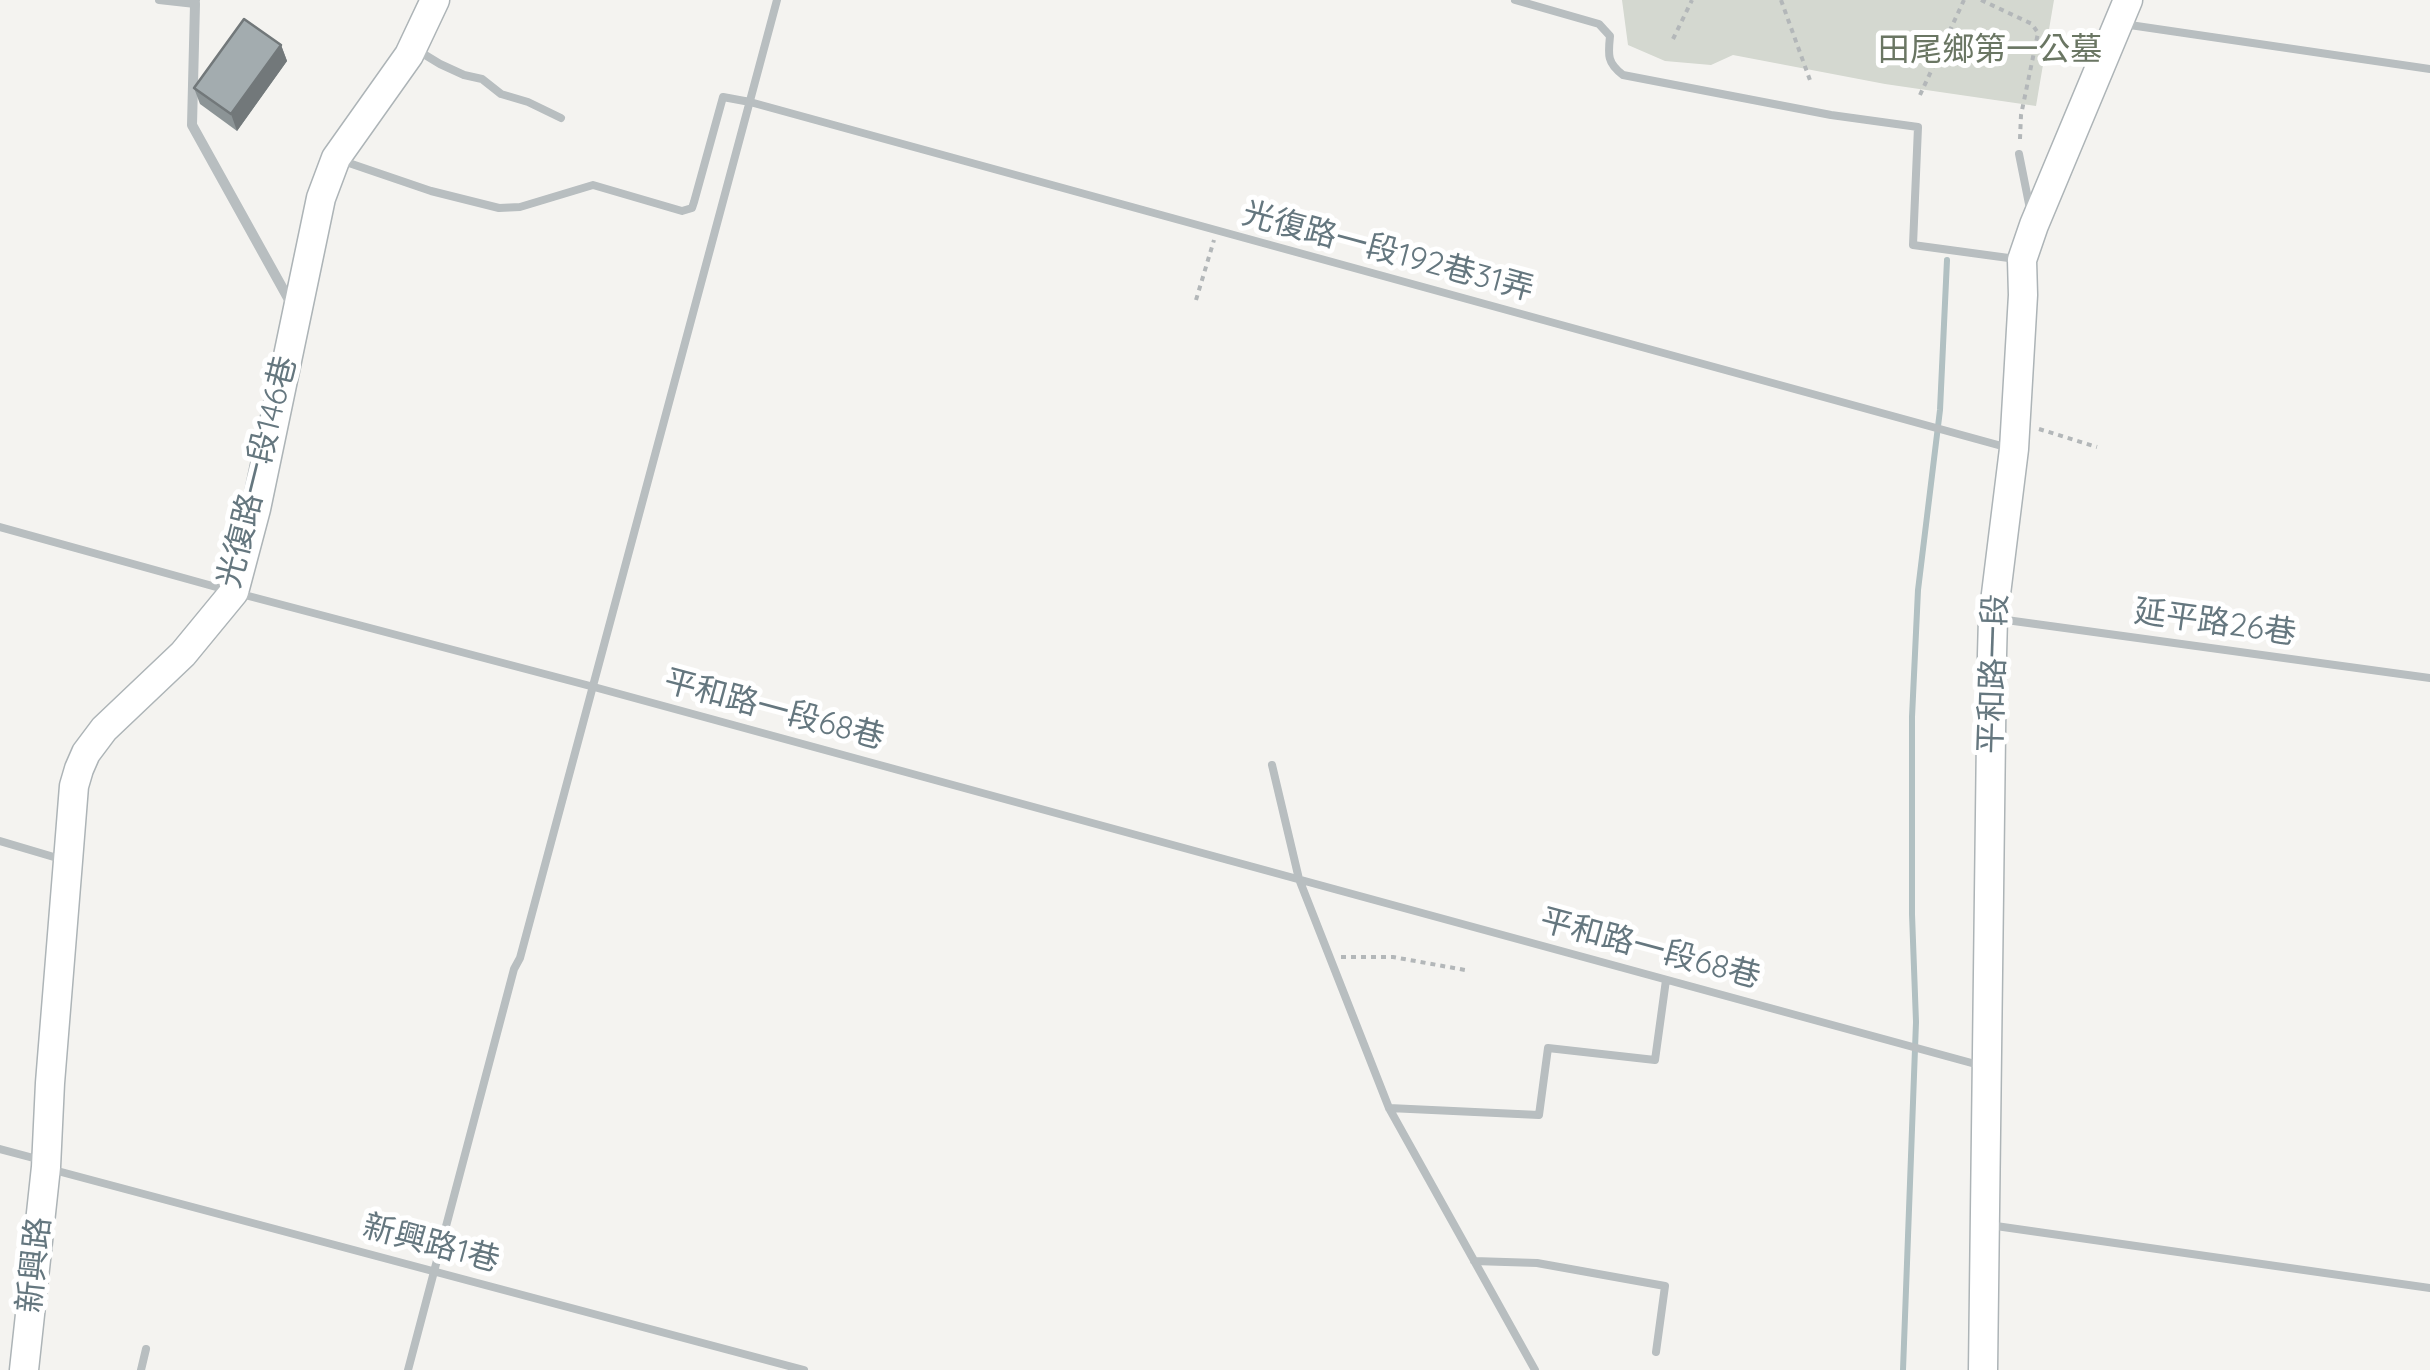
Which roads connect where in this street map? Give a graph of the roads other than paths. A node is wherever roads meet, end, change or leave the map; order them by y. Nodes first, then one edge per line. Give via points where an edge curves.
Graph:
1 (159, 0) edge
2 (435, 0) edge
3 (776, 0) edge
4 (1515, 0) edge
5 (195, 2) edge
6 (2123, 12) edge
7 (413, 48) junction
8 (2430, 69) edge
9 (750, 102) junction
10 (561, 118) dead end
11 (2019, 154) road end
12 (336, 158) junction
13 (2034, 224) junction
14 (2022, 260) junction
15 (296, 312) junction
16 (2014, 436) junction
17 (0, 527) edge
18 (234, 592) junction
19 (1993, 618) junction
20 (2430, 678) edge
21 (594, 687) junction
22 (1272, 765) dead end
23 (0, 841) edge
24 (68, 861) junction
25 (1299, 880) junction
26 (1666, 980) junction
27 (1988, 1068) junction
28 (1390, 1108) junction
29 (0, 1149) edge
30 (46, 1164) junction
31 (1986, 1225) junction
32 (1474, 1261) junction
33 (435, 1271) junction
34 (2430, 1288) edge
35 (146, 1349) dead end
36 (1656, 1352) dead end
37 (24, 1370) edge
38 (141, 1370) edge
39 (408, 1370) edge
40 (804, 1370) edge
41 (1535, 1370) edge
42 (1983, 1370) edge

1 - 5 lane
2 - 7 street, 光復路一段146巷
3 - 9 lane
4 - 14 lane via 1600,24 1610,36 1608,58 1623,75 1918,127 1913,245
5 - 15 street via 192,124
6 - 8 lane
6 - 13 street, 平和路一段
7 - 10 lane
7 - 12 street, 光復路一段146巷
9 - 12 lane via 723,98 692,208 682,211 593,185 499,208
9 - 16 lane, 光復路一段192巷31弄
9 - 21 lane
11 - 13 lane
12 - 15 street, 光復路一段146巷 via 320,198
13 - 14 street, 平和路一段
14 - 16 street, 平和路一段
15 - 18 street, 光復路一段146巷
16 - 19 street, 平和路一段
17 - 18 lane, 平和路一段68巷
18 - 21 lane, 平和路一段68巷
18 - 24 street, 光復路一段146巷 via 86,753 74,786
19 - 20 lane, 延平路26巷
19 - 27 street, 平和路一段
21 - 25 lane, 平和路一段68巷
21 - 33 lane
22 - 25 lane
23 - 24 lane
24 - 30 street, 光復路一段146巷
25 - 26 lane, 平和路一段68巷
25 - 28 lane
26 - 27 lane, 平和路一段68巷
26 - 28 lane via 1655,1060 1548,1048 1539,1116
27 - 31 street, 平和路一段
28 - 32 lane
29 - 30 lane, 新興路1巷
30 - 33 lane, 新興路1巷
30 - 37 street, 新興路
31 - 34 lane
31 - 42 street, 平和路一段
32 - 36 lane via 1537,1263 1666,1286
32 - 41 lane
33 - 39 lane
33 - 40 lane, 新興路1巷
35 - 38 lane

